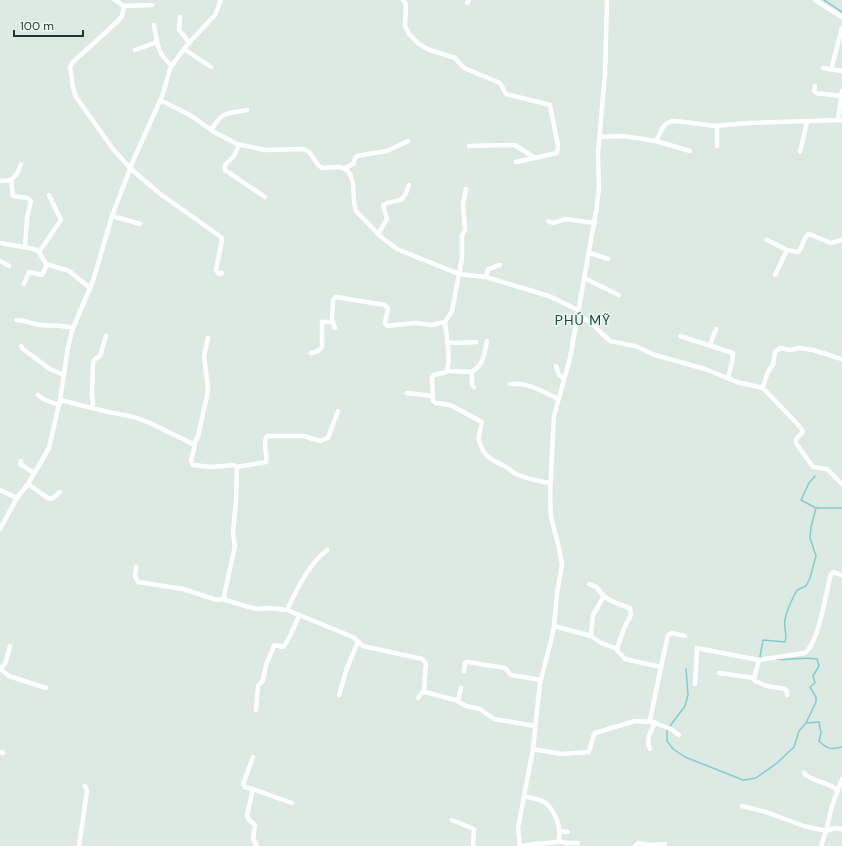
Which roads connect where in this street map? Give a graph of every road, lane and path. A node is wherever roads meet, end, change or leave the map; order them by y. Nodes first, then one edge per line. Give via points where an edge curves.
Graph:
1 (116, 0) edge
2 (221, 0) edge
3 (403, 0) edge
4 (607, 0) edge
5 (815, 0) edge
6 (152, 5) dead end
7 (124, 6) junction
8 (180, 17) dead end
9 (842, 17) edge
10 (154, 25) dead end
11 (842, 28) edge
12 (157, 42) junction
13 (189, 42) junction
14 (184, 49) junction
15 (135, 50) dead end
16 (172, 66) junction
17 (211, 67) dead end
18 (823, 68) dead end
19 (831, 70) junction
20 (842, 72) edge
21 (815, 86) dead end
22 (841, 93) edge
23 (160, 100) junction
24 (246, 110) dead end
25 (840, 120) edge
26 (807, 122) junction
27 (717, 126) junction
28 (211, 130) junction
29 (600, 137) junction
30 (408, 141) dead end
31 (656, 141) junction
32 (239, 145) junction
33 (469, 146) dead end
34 (717, 146) dead end
35 (690, 151) dead end
36 (800, 152) dead end
37 (535, 158) junction
38 (516, 162) dead end
39 (21, 164) dead end
40 (130, 168) junction
41 (346, 168) junction
42 (11, 180) junction
43 (0, 181) edge
44 (409, 185) dead end
45 (466, 190) dead end
46 (49, 195) dead end
47 (265, 197) dead end
48 (112, 216) junction
49 (548, 221) dead end
50 (595, 223) junction
51 (140, 224) dead end
52 (378, 234) junction
53 (767, 240) dead end
54 (842, 240) edge
55 (0, 243) edge
56 (25, 246) junction
57 (787, 250) junction
58 (39, 252) junction
59 (590, 253) junction
60 (608, 259) dead end
61 (0, 261) edge
62 (47, 264) junction
63 (10, 266) dead end
64 (500, 266) dead end
65 (222, 273) dead end
66 (459, 274) junction
67 (775, 274) dead end
68 (486, 277) junction
69 (584, 278) junction
70 (24, 284) dead end
71 (90, 288) junction
72 (619, 295) dead end
73 (578, 312) junction
74 (16, 320) dead end
75 (332, 322) junction
76 (445, 322) junction
77 (73, 328) junction
78 (335, 328) dead end
79 (716, 329) dead end
80 (106, 336) dead end
81 (680, 336) dead end
82 (208, 338) dead end
83 (487, 341) dead end
84 (447, 342) junction
85 (476, 342) dead end
86 (710, 345) junction
87 (21, 346) dead end
88 (311, 353) dead end
89 (842, 359) edge
90 (556, 366) dead end
91 (448, 371) junction
92 (471, 372) junction
93 (64, 375) junction
94 (728, 378) junction
95 (564, 379) junction
96 (511, 384) dead end
97 (474, 387) dead end
98 (763, 388) junction
99 (407, 393) dead end
100 (38, 395) dead end
101 (432, 396) junction
102 (558, 399) junction
103 (59, 403) junction
104 (92, 408) junction
105 (338, 411) dead end
106 (194, 444) junction
107 (21, 461) dead end
108 (237, 467) junction
109 (34, 473) junction
110 (549, 483) junction
111 (28, 484) junction
112 (842, 484) edge
113 (0, 490) edge
114 (60, 492) dead end
115 (17, 498) junction
116 (0, 527) edge
117 (327, 550) dead end
118 (136, 567) dead end
119 (842, 575) edge
120 (589, 584) dead end
121 (604, 596) junction
122 (224, 599) junction
123 (287, 610) junction
124 (299, 615) junction
125 (554, 626) junction
126 (591, 636) junction
127 (685, 636) dead end
128 (358, 642) junction
129 (10, 646) dead end
130 (617, 649) junction
131 (759, 660) junction
132 (661, 667) junction
133 (0, 670) edge
134 (464, 671) dead end
135 (719, 672) dead end
136 (754, 678) junction
137 (540, 680) junction
138 (695, 684) dead end
139 (46, 688) dead end
140 (461, 688) dead end
141 (424, 690) junction
142 (339, 695) dead end
143 (787, 696) dead end
144 (418, 698) dead end
145 (458, 701) junction
146 (256, 710) dead end
147 (649, 721) junction
148 (655, 722) junction
149 (535, 726) junction
150 (679, 735) dead end
151 (533, 749) junction
152 (650, 749) dead end
153 (253, 757) dead end
154 (804, 773) dead end
155 (842, 779) edge
156 (85, 786) dead end
157 (253, 788) junction
158 (838, 791) junction
159 (524, 796) junction
160 (292, 803) dead end
161 (742, 806) dead end
162 (452, 820) dead end
163 (842, 829) edge
164 (559, 831) junction
165 (826, 831) junction
166 (568, 832) dead end
167 (558, 841) junction
168 (578, 843) dead end
169 (665, 844) dead end
170 (79, 846) edge
171 (256, 846) edge
172 (473, 846) edge
173 (522, 846) edge
174 (635, 846) edge
175 (821, 846) edge

1 - 7 street
2 - 13 street via 213,17
3 - 37 street via 406,4 406,28 426,49 454,58 464,68 500,83 506,94 550,105 558,152
4 - 29 street
5 - 9 street
6 - 7 street
7 - 40 street via 118,21 70,67 72,87 76,96 113,149
8 - 13 street via 179,30
10 - 12 street
11 - 19 street
12 - 15 street
12 - 16 street via 162,56
13 - 14 street
14 - 16 street
14 - 17 street
16 - 23 street
18 - 19 street
19 - 20 street
21 - 22 street via 816,93
22 - 25 street
23 - 28 street via 190,115
23 - 40 street
24 - 28 street via 225,114
25 - 26 street
26 - 27 street
26 - 36 street
27 - 31 street via 672,122 666,124
27 - 34 street
28 - 32 street
29 - 31 street via 623,136
29 - 50 street
30 - 41 street via 387,151 356,156 353,164
31 - 35 street
32 - 41 street via 265,150 306,150 322,168
32 - 47 street via 234,156 225,165 225,170
33 - 37 street via 515,144
37 - 38 street
39 - 42 street
40 - 48 street
40 - 65 street via 159,193 221,237 216,270 217,273
41 - 52 street via 353,183 356,211
42 - 43 street
42 - 56 street via 13,196 28,198 31,201
44 - 52 street via 402,199 383,205 387,219
45 - 66 street via 463,204 465,229 462,236 463,251
46 - 58 street via 61,220
48 - 51 street
48 - 71 street
49 - 50 street via 566,219
50 - 59 street
52 - 66 street via 397,249
53 - 57 street
54 - 57 street via 836,243 809,234 805,237 800,251
55 - 56 street
56 - 58 street
57 - 67 street
58 - 62 street
59 - 60 street
59 - 69 street
61 - 63 street
62 - 70 street via 42,275 29,272
62 - 71 street via 69,271
64 - 68 street via 488,269
66 - 68 street
66 - 76 street via 452,311
68 - 73 street via 549,296
69 - 72 street
69 - 73 street
71 - 77 street
73 - 94 street via 610,341 635,346 655,355
73 - 95 street
74 - 77 street
75 - 76 street via 333,300 336,297 385,305 388,308 385,323 387,326 412,323 432,325
75 - 78 street
75 - 88 street via 321,324 322,347
76 - 84 street
77 - 93 street
79 - 86 street
80 - 104 street via 100,356 92,363
81 - 86 street
82 - 106 street via 204,356 208,389
83 - 92 street via 481,365
84 - 85 street
84 - 91 street
86 - 94 street via 733,353
87 - 93 street via 50,369
89 - 98 street via 818,351 780,348 776,352
90 - 95 street via 559,375
91 - 92 street
91 - 101 street via 432,378
92 - 97 street via 471,383
93 - 103 street
94 - 98 street
95 - 102 street
96 - 102 street via 520,383
98 - 112 street via 801,428 802,432 796,443 813,467 827,469
99 - 101 street
100 - 103 street via 45,400
101 - 110 street via 436,403 450,405 482,422 478,436 484,453 489,458 515,474
102 - 110 street via 554,416
103 - 104 street
103 - 109 street via 49,448
104 - 106 street via 132,416
105 - 108 street via 328,438 320,441 304,436 267,436 266,462
106 - 108 street via 191,461 193,465
107 - 109 street via 22,466
108 - 122 street via 233,534 235,546
109 - 111 street
110 - 125 street via 551,517 562,562
111 - 114 street via 49,499
111 - 115 street
113 - 115 street
115 - 116 street
117 - 123 street via 311,566
118 - 122 street via 135,576 138,582
119 - 131 street via 833,572 830,574 820,623 809,651
120 - 121 street via 598,588
121 - 126 street via 593,615
121 - 130 street via 631,610
122 - 123 street via 256,609
123 - 124 street
124 - 128 street via 353,637
124 - 146 street via 285,645 274,646 263,680 258,686
125 - 126 street
125 - 137 street
126 - 130 street
127 - 132 street via 672,633 668,635
128 - 141 street via 366,647 424,660
128 - 142 street via 346,668
129 - 133 street via 5,664
130 - 132 street via 626,659
131 - 136 street
131 - 138 street via 697,648
132 - 147 street
133 - 139 street via 9,676
134 - 137 street via 465,663 468,662 506,668 510,675
135 - 136 street
136 - 143 street via 756,682 785,689
137 - 149 street
140 - 145 street
141 - 144 street
141 - 145 street
145 - 149 street via 482,710 494,719
147 - 148 street
147 - 151 street via 635,721 595,733 589,752 561,754
148 - 150 street
148 - 152 street via 648,738
149 - 151 street
151 - 159 street
153 - 157 street via 243,784 245,787
154 - 158 street
155 - 158 street
156 - 170 street
157 - 160 street
157 - 171 street via 247,815 255,825 253,840
158 - 165 street
159 - 164 street via 541,800 551,808
159 - 173 street via 518,830
161 - 165 street
162 - 172 street via 474,829
163 - 165 street
164 - 166 street
164 - 167 street
165 - 175 street
167 - 168 street
167 - 173 street
169 - 174 street via 638,843

